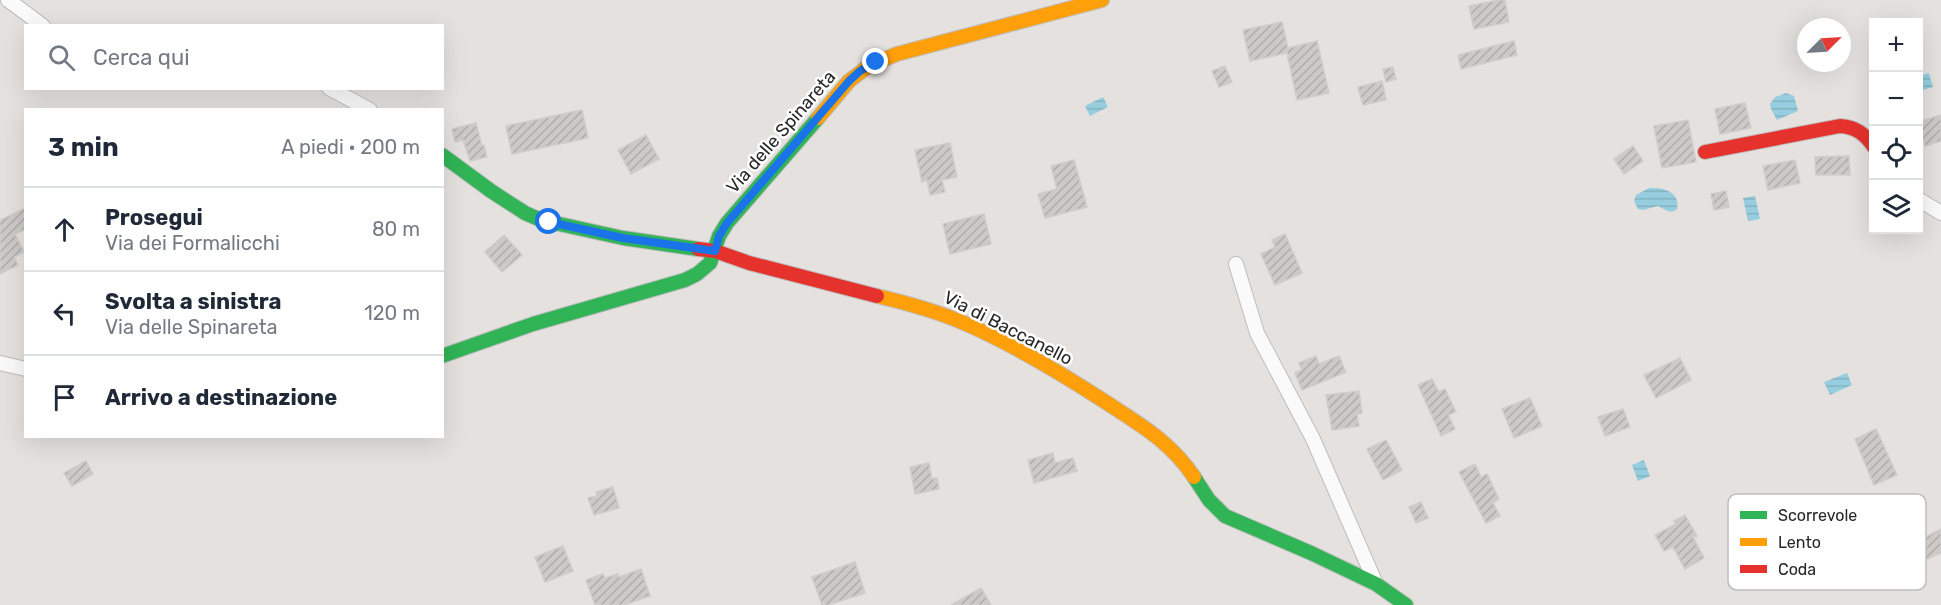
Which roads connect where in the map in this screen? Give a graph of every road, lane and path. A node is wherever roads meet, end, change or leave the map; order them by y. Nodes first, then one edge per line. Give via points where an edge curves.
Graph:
1 (8, 0) edge
2 (1102, 0) edge
3 (40, 24) edge
4 (333, 90) edge
5 (366, 108) edge
6 (1869, 140) edge
7 (1705, 152) dead end
8 (444, 156) edge
9 (1923, 203) edge
10 (1941, 213) edge
11 (715, 251) junction
12 (1236, 264) dead end
13 (444, 355) edge
14 (0, 363) edge
15 (24, 369) edge
16 (1376, 584) junction
17 (1406, 605) edge

1 - 3 street
2 - 11 street, Via delle Spinareta via 904,51 860,71 727,223
4 - 5 street
6 - 7 street via 1856,128 1840,126
8 - 11 street, Via di Baccanello via 491,191 541,220 623,238
9 - 10 street
11 - 13 street via 705,268 685,280 542,321
11 - 16 street, Via di Baccanello via 933,310 1000,340 1062,374 1159,437 1178,455 1225,516
12 - 16 street via 1257,333 1313,439
14 - 15 street
16 - 17 street, Via di Baccanello

